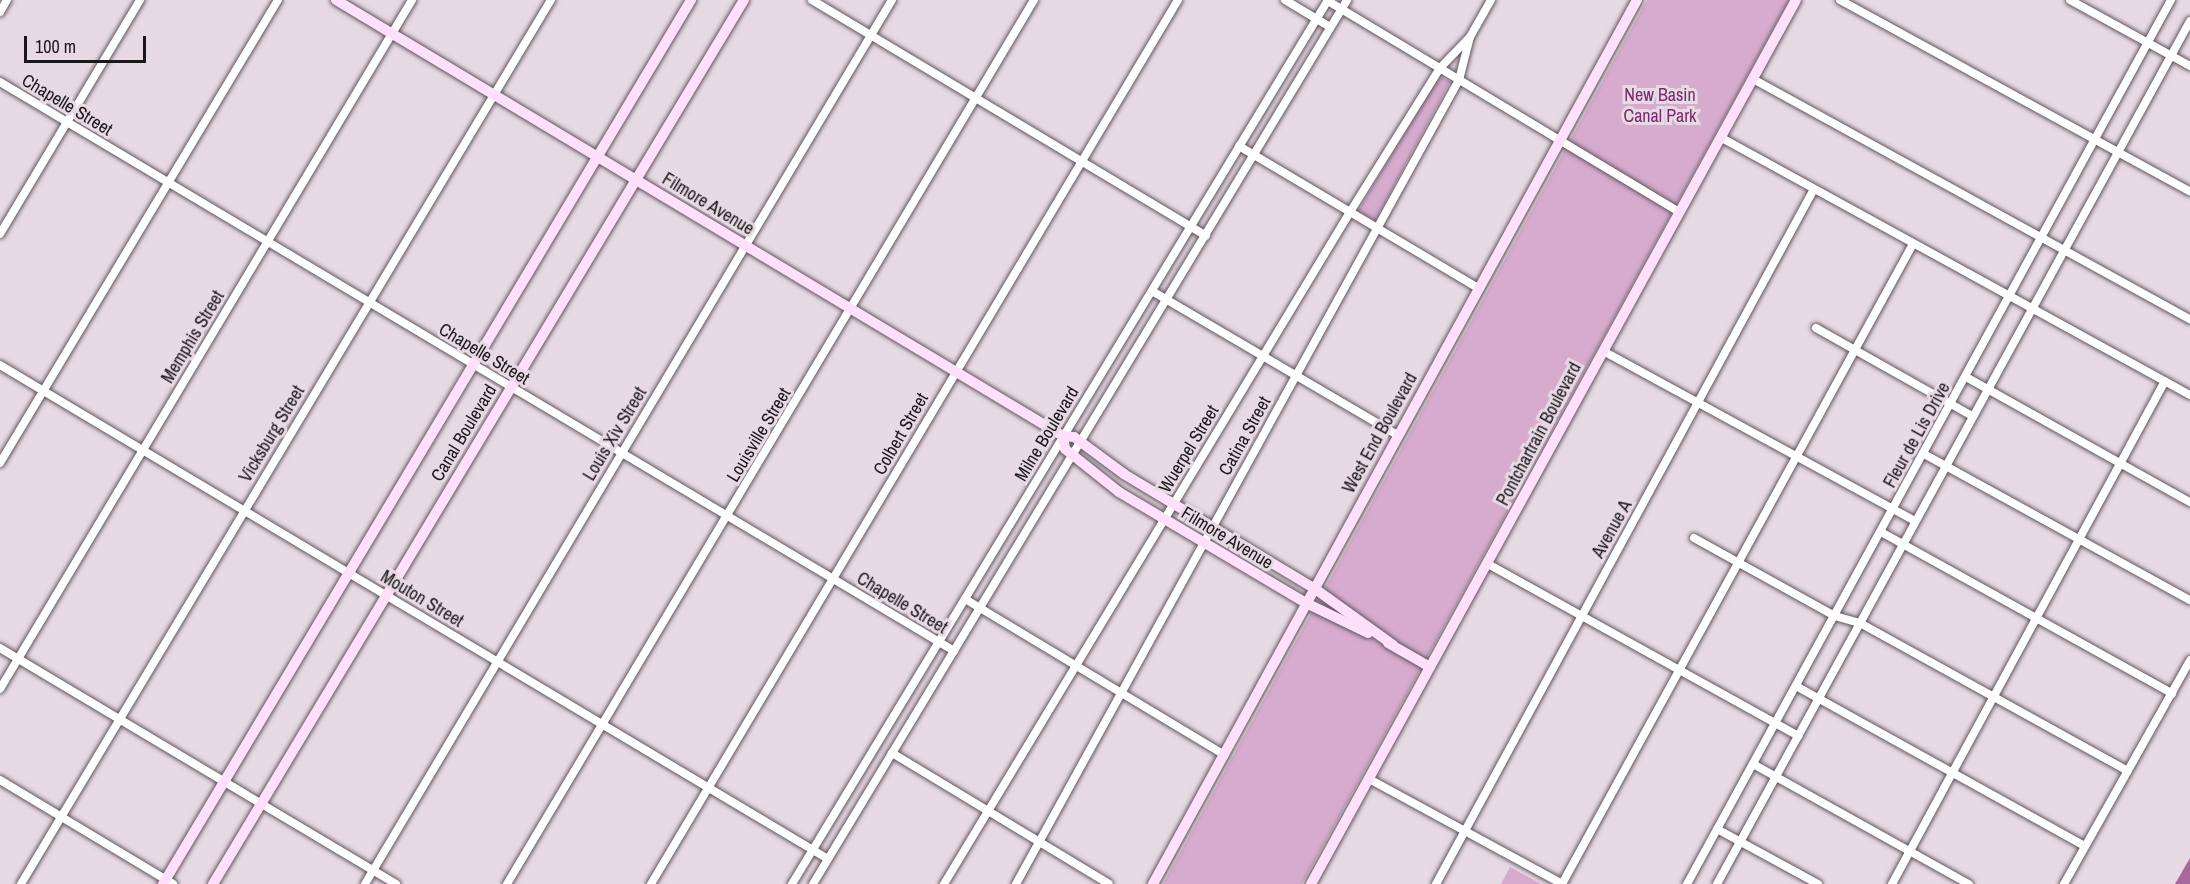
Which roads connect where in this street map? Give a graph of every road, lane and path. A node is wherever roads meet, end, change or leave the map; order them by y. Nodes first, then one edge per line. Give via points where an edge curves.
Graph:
1 (7, 0) edge
2 (140, 0) edge
3 (278, 0) edge
4 (336, 0) edge
5 (412, 0) edge
6 (551, 0) edge
7 (691, 0) edge
8 (744, 0) edge
9 (812, 0) edge
10 (892, 0) edge
11 (1034, 0) edge
12 (1178, 0) edge
13 (1285, 0) edge
14 (1328, 0) edge
15 (1347, 0) edge
16 (1491, 0) edge
17 (1637, 0) edge
18 (1796, 0) edge
19 (1840, 0) edge
20 (2070, 0) edge
21 (2171, 0) edge
22 (1342, 9) junction
23 (0, 12) edge
24 (1316, 19) junction
25 (2190, 21) edge
26 (1330, 27) junction
27 (392, 33) junction
28 (871, 35) junction
29 (1470, 37) junction
30 (2149, 44) junction
31 (2171, 55) junction
32 (2190, 66) edge
33 (1440, 68) junction
34 (1753, 79) junction
35 (1459, 80) junction
36 (0, 82) edge
37 (495, 95) junction
38 (974, 97) junction
39 (67, 122) junction
40 (1720, 137) junction
41 (1559, 141) junction
42 (2096, 141) junction
43 (1239, 146) junction
44 (2117, 153) junction
45 (1254, 155) junction
46 (596, 156) junction
47 (1080, 160) junction
48 (635, 180) junction
49 (168, 183) junction
50 (1814, 189) junction
51 (2190, 192) edge
52 (1350, 212) junction
53 (1679, 212) junction
54 (1191, 227) junction
55 (1376, 228) junction
56 (0, 234) edge
57 (1206, 236) junction
58 (2042, 238) junction
59 (267, 242) junction
60 (1913, 244) junction
61 (745, 245) junction
62 (2063, 250) junction
63 (1480, 289) junction
64 (1152, 291) junction
65 (2010, 296) junction
66 (1166, 300) junction
67 (368, 302) junction
68 (2032, 308) junction
69 (852, 309) junction
70 (2190, 319) edge
71 (1816, 328) dead end
72 (1854, 350) junction
73 (1603, 351) junction
74 (1262, 358) junction
75 (0, 365) edge
76 (474, 365) junction
77 (956, 370) junction
78 (1295, 376) junction
79 (1966, 377) junction
80 (2166, 381) junction
81 (511, 387) junction
82 (1987, 389) junction
83 (42, 390) junction
84 (2190, 395) edge
85 (1697, 404) junction
86 (1951, 404) junction
87 (1972, 416) junction
88 (1397, 435) junction
89 (1063, 436) junction
90 (1080, 442) junction
91 (143, 450) junction
92 (622, 453) junction
93 (1924, 454) junction
94 (1072, 455) junction
95 (1796, 457) junction
96 (2120, 462) junction
97 (0, 463) edge
98 (1945, 466) junction
99 (2190, 502) edge
100 (1173, 505) junction
101 (1893, 509) junction
102 (244, 511) junction
103 (727, 516) junction
104 (1164, 520) junction
105 (1915, 521) junction
106 (1212, 527) junction
107 (1881, 532) junction
108 (1694, 538) dead end
109 (2080, 540) junction
110 (1203, 543) junction
111 (1903, 544) junction
112 (1488, 564) junction
113 (1738, 564) junction
114 (349, 573) junction
115 (833, 579) junction
116 (1314, 588) junction
117 (386, 595) junction
118 (965, 599) junction
119 (2190, 600) edge
120 (1306, 603) junction
121 (980, 608) junction
122 (1581, 616) junction
123 (1835, 616) junction
124 (2036, 618) junction
125 (1860, 623) junction
126 (939, 642) junction
127 (1393, 645) junction
128 (0, 648) edge
129 (954, 651) junction
130 (18, 659) junction
131 (2190, 660) edge
132 (497, 662) junction
133 (1076, 667) junction
134 (1430, 667) junction
135 (1680, 670) junction
136 (1796, 686) junction
137 (0, 689) edge
138 (1121, 693) junction
139 (2172, 693) junction
140 (1993, 695) junction
141 (1819, 700) junction
142 (119, 719) junction
143 (1776, 722) junction
144 (604, 725) junction
145 (1798, 736) junction
146 (892, 753) junction
147 (1225, 755) junction
148 (1753, 764) junction
149 (2128, 771) junction
150 (1951, 772) junction
151 (1776, 778) junction
152 (1369, 779) junction
153 (0, 780) edge
154 (224, 782) junction
155 (709, 788) junction
156 (261, 804) junction
157 (989, 812) junction
158 (62, 816) junction
159 (1717, 829) junction
160 (1465, 832) junction
161 (1741, 842) junction
162 (1039, 843) junction
163 (2085, 846) junction
164 (813, 850) junction
165 (1909, 851) junction
166 (828, 859) junction
167 (373, 870) junction
168 (167, 883) edge
169 (21, 884) edge
170 (213, 884) edge
171 (365, 884) edge
172 (396, 884) edge
173 (507, 884) edge
174 (651, 884) edge
175 (792, 884) edge
176 (813, 884) edge
177 (944, 884) edge
178 (1016, 884) edge
179 (1108, 884) edge
180 (1153, 884) edge
181 (1311, 884) edge
182 (1436, 884) edge
183 (1562, 884) edge
184 (1687, 884) edge
185 (1717, 884) edge
186 (1818, 884) edge
187 (1892, 884) edge
188 (1969, 884) edge
189 (2064, 884) edge

1 - 23 street
2 - 39 street
3 - 49 street
4 - 27 main road, Filmore Avenue
5 - 27 street, Memphis Street
6 - 37 street, Vicksburg Street
7 - 46 main road, Canal Boulevard
8 - 48 main road, Canal Boulevard
9 - 28 street
10 - 28 street, Louis Xiv Street
11 - 38 street, Louisville Street
12 - 47 street, Colbert Street
13 - 24 street
14 - 22 street
14 - 24 street, Milne Boulevard
15 - 22 street, Milne Boulevard
16 - 29 street, Catina Street
17 - 41 main road, West End Boulevard
18 - 34 main road, Pontchartrain Boulevard
19 - 42 street
20 - 30 street
21 - 30 street, Fleur de Lis Drive
22 - 26 street, Milne Boulevard
22 - 33 street
24 - 26 street
24 - 43 street, Milne Boulevard
25 - 31 street
26 - 45 street, Milne Boulevard
27 - 37 main road, Filmore Avenue
27 - 59 street, Memphis Street
28 - 38 street
28 - 61 street, Louis Xiv Street
29 - 33 street, Wuerpel Street
29 - 35 street, Catina Street
30 - 31 street
30 - 42 street, Fleur de Lis Drive
31 - 32 street
31 - 44 street
33 - 35 street
33 - 52 street, Wuerpel Street
34 - 40 main road, Pontchartrain Boulevard
34 - 58 street
35 - 41 street
35 - 55 street, Catina Street
36 - 39 street, Chapelle Street
37 - 46 main road, Filmore Avenue
37 - 67 street, Vicksburg Street
38 - 47 street
38 - 69 street, Louisville Street
39 - 49 street, Chapelle Street
39 - 56 street
40 - 50 street
40 - 53 main road, Pontchartrain Boulevard
41 - 53 street
41 - 63 main road, West End Boulevard
42 - 44 street
42 - 58 street, Fleur de Lis Drive
43 - 45 street
43 - 54 street, Milne Boulevard
44 - 51 street
44 - 62 street
45 - 52 street
45 - 57 street, Milne Boulevard
46 - 48 main road, Filmore Avenue
46 - 76 main road, Canal Boulevard
47 - 54 street
47 - 77 street, Colbert Street
48 - 61 main road, Filmore Avenue
48 - 81 main road, Canal Boulevard
49 - 59 street, Chapelle Street
49 - 83 street
50 - 60 street
50 - 85 street, Avenue A
52 - 55 street
52 - 74 street, Wuerpel Street
53 - 73 main road, Pontchartrain Boulevard
54 - 57 street
54 - 64 street, Milne Boulevard
55 - 63 street
55 - 78 street, Catina Street
57 - 66 street, Milne Boulevard
58 - 62 street
58 - 65 street, Fleur de Lis Drive
59 - 67 street, Chapelle Street
59 - 91 street, Memphis Street
60 - 65 street
60 - 72 street
61 - 69 main road, Filmore Avenue
61 - 92 street, Louis Xiv Street
62 - 68 street
62 - 70 street
63 - 88 main road, West End Boulevard
64 - 66 street
64 - 89 street, Milne Boulevard
65 - 68 street
65 - 79 street, Fleur de Lis Drive
66 - 74 street
66 - 90 street, Milne Boulevard
67 - 76 street, Chapelle Street
67 - 102 street, Vicksburg Street
68 - 80 street
68 - 82 street
69 - 77 main road, Filmore Avenue
69 - 103 street, Louisville Street
71 - 72 street
72 - 86 street
72 - 95 street
73 - 85 street
73 - 112 main road, Pontchartrain Boulevard
74 - 78 street
74 - 100 street, Wuerpel Street
75 - 83 street, Mouton Street
76 - 81 street, Chapelle Street
76 - 114 main road, Canal Boulevard
77 - 89 main road, Filmore Avenue
77 - 115 street, Colbert Street
78 - 88 street
78 - 106 street, Catina Street
79 - 82 street
79 - 86 street, Fleur de Lis Drive
80 - 84 street
80 - 96 street
81 - 92 street, Chapelle Street
81 - 117 main road, Canal Boulevard
82 - 87 street
82 - 96 street
83 - 91 street, Mouton Street
83 - 97 street
85 - 95 street
85 - 122 street, Avenue A
86 - 87 street
86 - 93 street, Fleur de Lis Drive
87 - 98 street
88 - 116 main road, West End Boulevard
89 - 90 main road, Filmore Avenue
89 - 94 main road, Filmore Avenue via 1065,449
89 - 118 street, Milne Boulevard
90 - 94 street, Milne Boulevard
90 - 100 main road, Filmore Avenue
91 - 102 street, Mouton Street
91 - 130 street, Memphis Street
92 - 103 street, Chapelle Street
92 - 132 street, Louis Xiv Street
93 - 98 street
93 - 101 street, Fleur de Lis Drive
94 - 104 main road, Filmore Avenue via 1119,492
94 - 121 street, Milne Boulevard
95 - 101 street
95 - 113 street
96 - 99 street
96 - 109 street
98 - 105 street
98 - 109 street
100 - 104 street, Wuerpel Street
100 - 106 main road, Filmore Avenue
101 - 105 street
101 - 107 street, Fleur de Lis Drive
102 - 114 street, Mouton Street
102 - 142 street, Vicksburg Street
103 - 115 street, Chapelle Street
103 - 144 street, Louisville Street
104 - 110 main road, Filmore Avenue
104 - 133 street, Wuerpel Street
105 - 111 street
106 - 110 street, Catina Street
106 - 116 main road, Filmore Avenue
107 - 111 street
107 - 123 street, Fleur de Lis Drive
108 - 113 street
109 - 119 street
109 - 124 street
110 - 120 main road, Filmore Avenue
110 - 138 street, Catina Street
111 - 124 street
111 - 125 street
112 - 122 street
112 - 134 main road, Pontchartrain Boulevard
113 - 123 street
113 - 135 street
114 - 117 street, Mouton Street
114 - 154 main road, Canal Boulevard
115 - 126 street, Chapelle Street
115 - 155 street, Colbert Street
116 - 120 main road, West End Boulevard
116 - 127 main road, Filmore Avenue
117 - 132 street, Mouton Street
117 - 156 main road, Canal Boulevard
118 - 121 street, Chapelle Street
118 - 126 street, Milne Boulevard
120 - 127 main road, Filmore Avenue
120 - 147 main road, West End Boulevard
121 - 129 street, Milne Boulevard
121 - 133 street, Chapelle Street
122 - 135 street
122 - 160 street, Avenue A
123 - 125 street
123 - 136 street, Fleur de Lis Drive
124 - 139 street
124 - 140 street
125 - 140 street
125 - 141 street
126 - 129 street, Chapelle Street
126 - 164 street, Milne Boulevard
127 - 134 main road, Filmore Avenue
128 - 130 street
129 - 146 street, Milne Boulevard
130 - 137 street, Memphis Street
130 - 142 street
131 - 139 street
132 - 144 street, Mouton Street
132 - 167 street, Louis Xiv Street
133 - 138 street, Chapelle Street
133 - 157 street, Wuerpel Street
134 - 152 main road, Pontchartrain Boulevard
135 - 143 street
135 - 183 street
136 - 141 street
136 - 143 street, Fleur de Lis Drive
138 - 147 street, Chapelle Street
138 - 162 street, Catina Street
139 - 149 street
140 - 149 street
140 - 150 street
141 - 145 street
141 - 150 street
142 - 154 street
142 - 158 street, Vicksburg Street
143 - 145 street
143 - 148 street, Fleur de Lis Drive
144 - 155 street, Mouton Street
144 - 173 street, Louisville Street
145 - 151 street
146 - 157 street
146 - 166 street, Milne Boulevard
147 - 180 main road, West End Boulevard
148 - 151 street
148 - 159 street, Fleur de Lis Drive
149 - 163 street
150 - 163 street
150 - 165 street
151 - 161 street
151 - 165 street
152 - 160 street
152 - 181 main road, Pontchartrain Boulevard
153 - 158 street
154 - 156 street
154 - 168 main road, Canal Boulevard
155 - 164 street, Mouton Street
155 - 174 street, Colbert Street
156 - 167 street
156 - 170 main road, Canal Boulevard
157 - 162 street
157 - 177 street, Wuerpel Street
158 - 168 street
158 - 169 street, Vicksburg Street
159 - 161 street
159 - 184 street, Fleur de Lis Drive
160 - 182 street, Avenue A
160 - 183 street
161 - 185 street
161 - 186 street
162 - 178 street, Catina Street
162 - 179 street
163 - 189 street
164 - 166 street, Mouton Street
164 - 175 street, Milne Boulevard
165 - 187 street
165 - 188 street
166 - 176 street, Milne Boulevard
167 - 171 street, Louis Xiv Street
167 - 172 street

